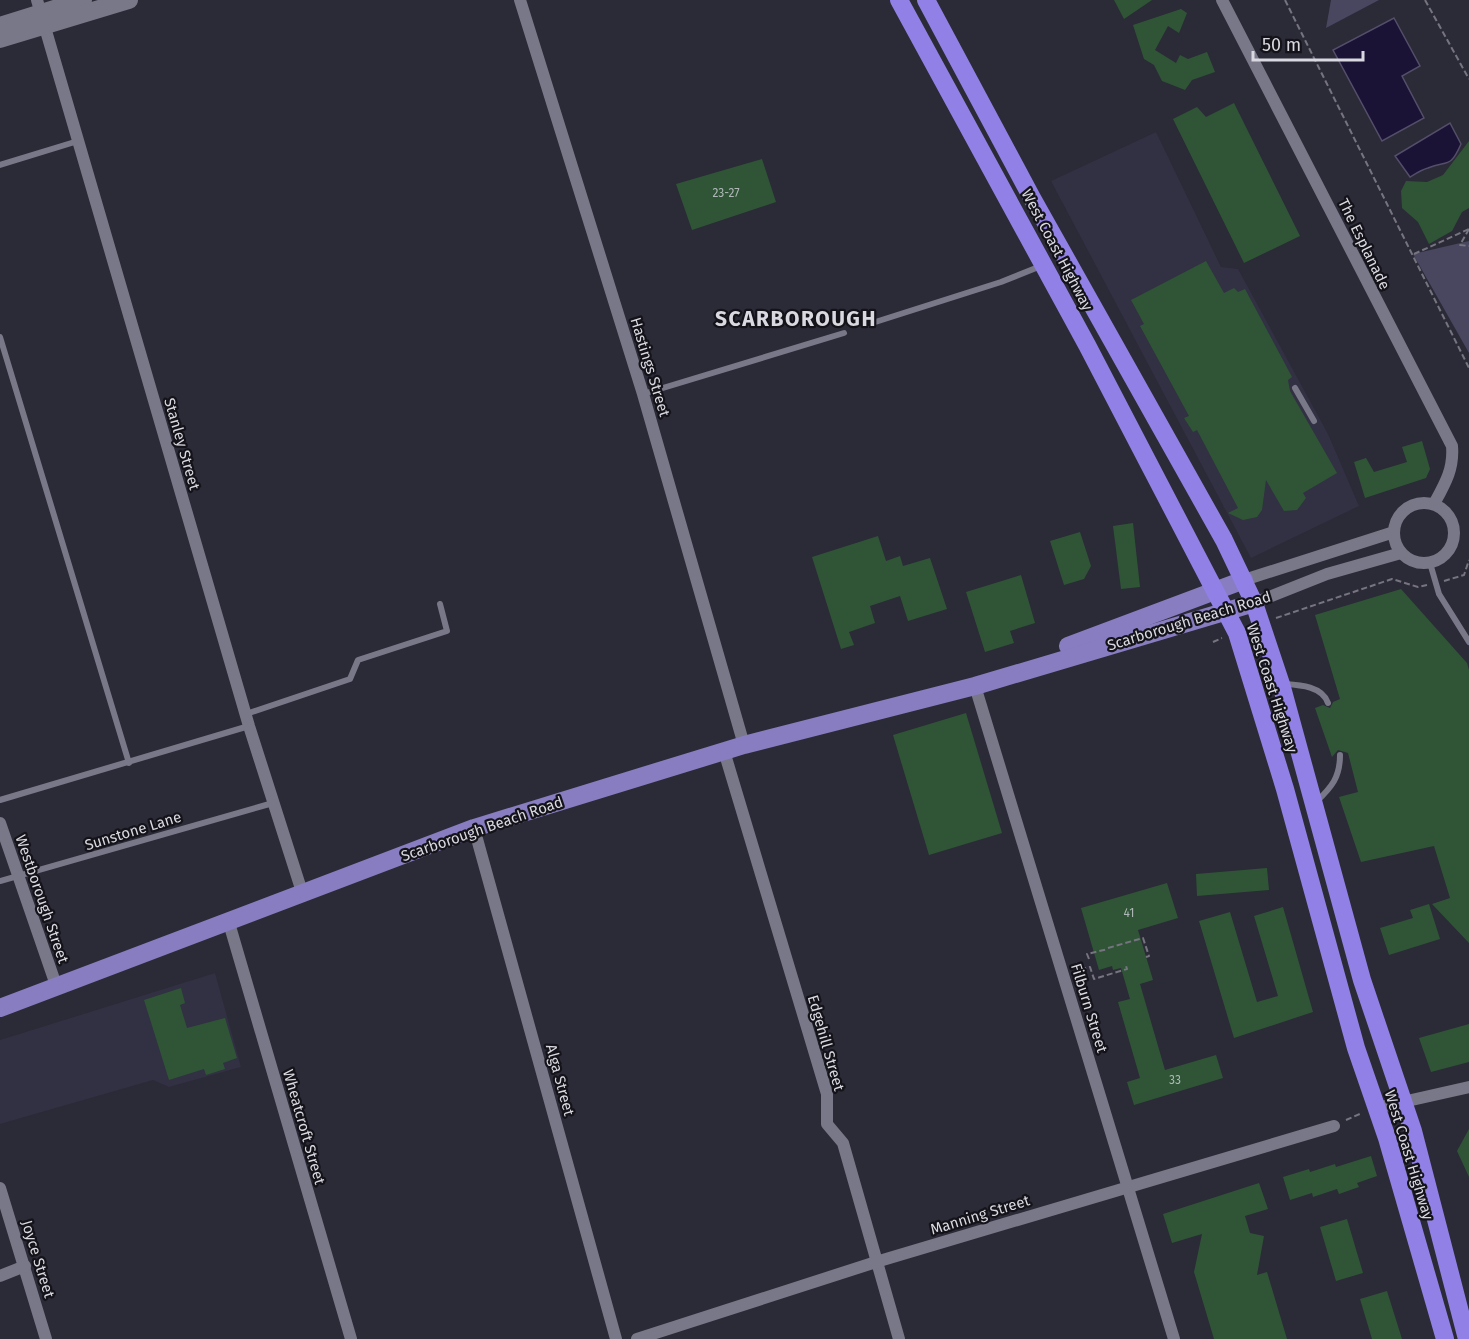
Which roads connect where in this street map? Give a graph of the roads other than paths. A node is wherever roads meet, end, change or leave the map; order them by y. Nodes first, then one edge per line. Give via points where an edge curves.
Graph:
1 (82, 0) edge
2 (129, 0) edge
3 (520, 0) edge
4 (899, 0) edge
5 (926, 0) edge
6 (1222, 0) edge
7 (41, 13) edge
8 (0, 26) edge
9 (0, 39) edge
10 (78, 141) junction
11 (0, 165) edge
12 (1044, 265) junction
13 (869, 324) dead end
14 (844, 333) dead end
15 (0, 337) edge
16 (1295, 388) dead end
17 (643, 394) junction
18 (1314, 421) dead end
19 (1434, 504) junction
20 (1394, 532) junction
21 (1401, 553) junction
22 (1430, 563) junction
23 (1244, 580) junction
24 (1215, 589) junction
25 (1254, 603) junction
26 (440, 604) dead end
27 (1226, 611) junction
28 (1469, 642) edge
29 (1281, 684) junction
30 (975, 686) junction
31 (1328, 703) dead end
32 (248, 720) junction
33 (744, 745) junction
34 (724, 751) junction
35 (1340, 755) dead end
36 (129, 763) junction
37 (0, 800) edge
38 (273, 803) junction
39 (1313, 804) junction
40 (0, 823) edge
41 (474, 828) junction
42 (17, 876) junction
43 (0, 881) edge
44 (303, 895) junction
45 (229, 923) junction
46 (56, 985) junction
47 (0, 1008) edge
48 (1469, 1087) edge
49 (1404, 1101) junction
50 (1376, 1108) junction
51 (1334, 1126) road end
52 (1128, 1186) junction
53 (0, 1188) edge
54 (876, 1262) junction
55 (25, 1266) junction
56 (0, 1276) edge
57 (46, 1339) edge
58 (351, 1339) edge
59 (616, 1339) edge
60 (637, 1339) edge
61 (899, 1339) edge
62 (1174, 1339) edge
63 (1445, 1339) edge
64 (1467, 1339) edge

1 - 7 street
2 - 7 street
3 - 17 street, Hastings Street
4 - 12 highway, West Coast Highway
5 - 23 highway, West Coast Highway
6 - 19 street, The Esplanade via 1452,446 1450,475
7 - 8 street
7 - 9 street
7 - 10 street, Stanley Street
10 - 11 lane
10 - 32 street, Stanley Street
12 - 13 lane
12 - 24 highway, West Coast Highway
14 - 17 lane
15 - 36 lane
16 - 18 lane
17 - 33 street, Hastings Street
19 - 20 street via 1420,502 1407,508 1397,518
19 - 22 street via 1449,514 1455,530 1446,554
20 - 21 street
20 - 23 street, Scarborough Beach Road
21 - 22 street via 1414,562
21 - 25 street, Scarborough Beach Road via 1327,574
22 - 28 lane via 1435,583
23 - 24 main road, Scarborough Beach Road
23 - 25 highway, West Coast Highway
24 - 27 highway, West Coast Highway
24 - 30 main road, Scarborough Beach Road via 1056,650
25 - 27 main road, Scarborough Beach Road
25 - 29 highway, West Coast Highway
26 - 32 lane via 447,631 358,660 350,679
27 - 30 main road, Scarborough Beach Road
27 - 50 highway, West Coast Highway via 1239,640 1285,789
29 - 31 lane via 1305,686 1317,691
29 - 39 highway, West Coast Highway
30 - 33 main road, Scarborough Beach Road
30 - 52 street, Filburn Street
32 - 36 lane
32 - 38 street, Stanley Street
33 - 34 main road, Scarborough Beach Road
34 - 41 main road, Scarborough Beach Road
34 - 54 street, Edgehill Street via 827,1094 826,1124 843,1143
35 - 39 lane via 1338,777
36 - 37 lane
38 - 42 lane, Sunstone Lane
38 - 44 street, Stanley Street
39 - 49 highway, West Coast Highway via 1362,980
40 - 42 street, Westborough Street
41 - 44 main road, Scarborough Beach Road
41 - 59 street, Alga Street
42 - 43 lane, Sunstone Lane
42 - 46 street, Westborough Street
44 - 45 main road, Scarborough Beach Road
45 - 46 main road, Scarborough Beach Road
45 - 58 street, Wheatcroft Street
46 - 47 main road, Scarborough Beach Road
48 - 49 street
49 - 50 street
49 - 64 highway, West Coast Highway
50 - 63 highway, West Coast Highway
51 - 52 street, Manning Street
52 - 54 street, Manning Street
52 - 62 street, Filburn Street
53 - 55 street, Joyce Street
54 - 60 street, Manning Street
54 - 61 street, Edgehill Street
55 - 56 street
55 - 57 street, Joyce Street

